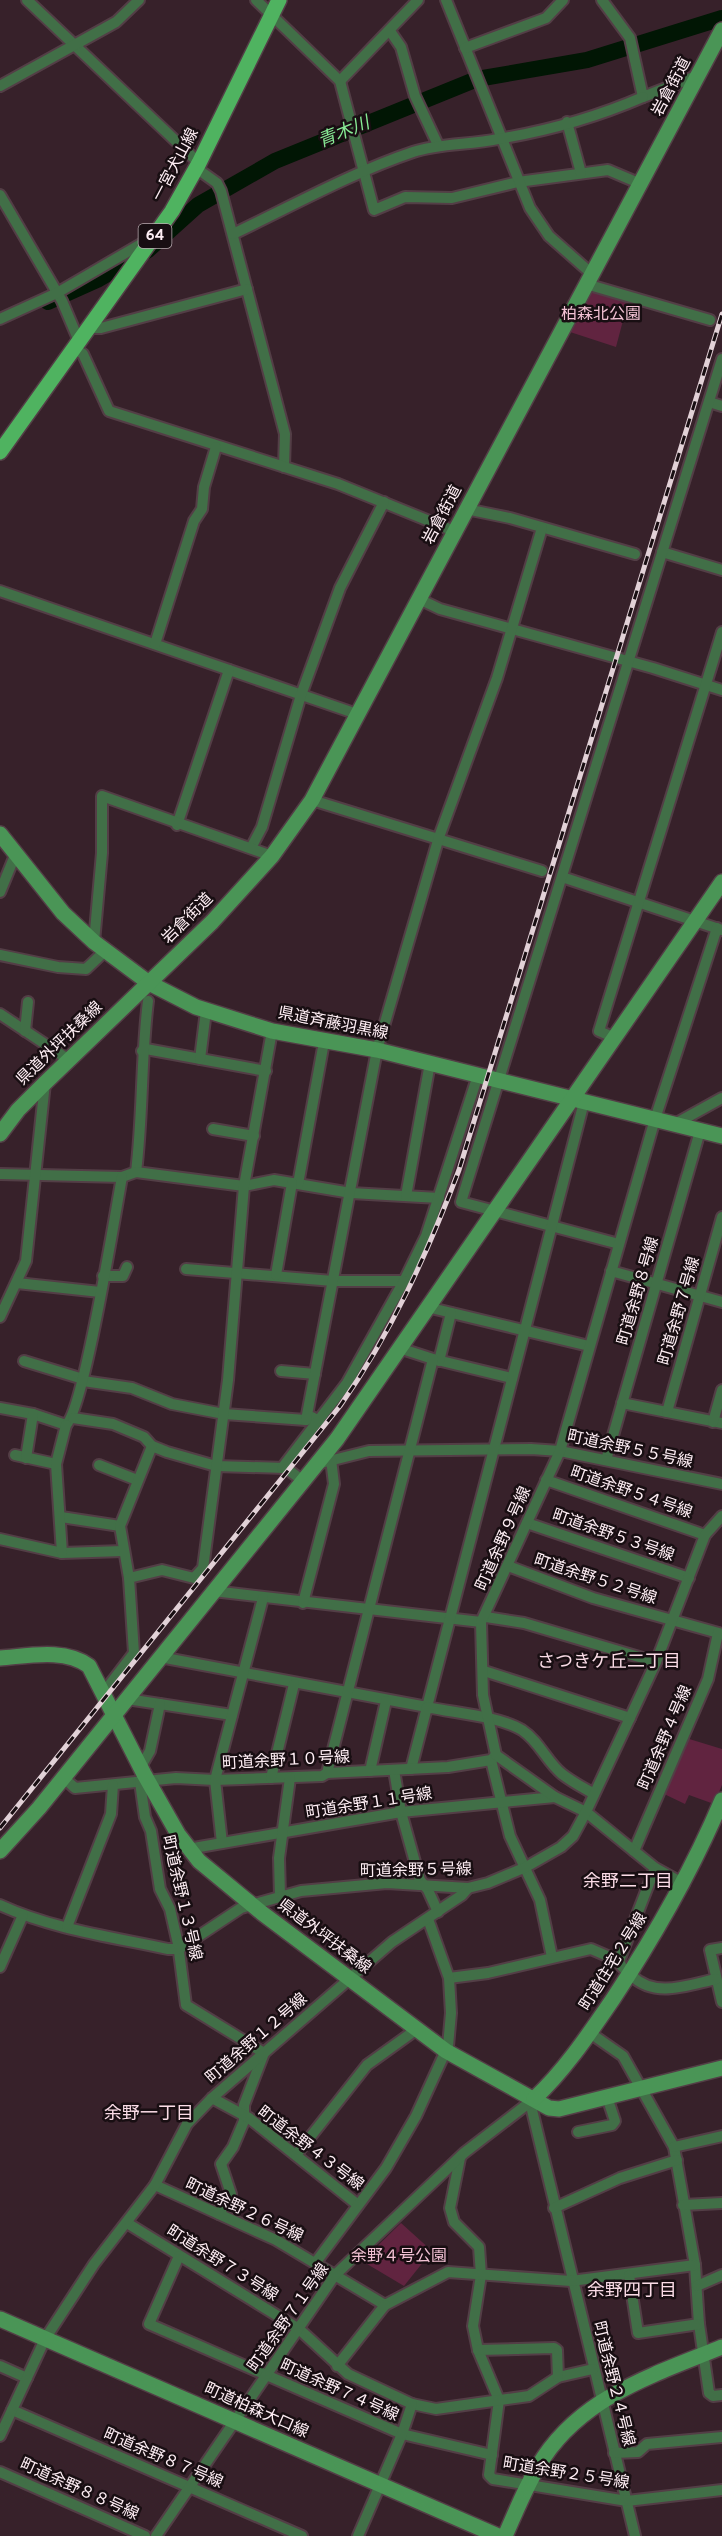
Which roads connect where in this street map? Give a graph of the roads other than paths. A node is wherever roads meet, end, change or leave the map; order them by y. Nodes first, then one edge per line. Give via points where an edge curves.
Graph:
1 (27, 0) edge
2 (139, 0) edge
3 (256, 0) edge
4 (279, 0) edge
5 (418, 0) edge
6 (446, 0) edge
7 (563, 0) edge
8 (602, 0) edge
9 (272, 15) junction
10 (722, 30) edge
11 (390, 31) junction
12 (74, 45) junction
13 (465, 48) junction
14 (699, 75) junction
15 (340, 81) junction
16 (0, 86) edge
17 (644, 96) junction
18 (567, 122) junction
19 (501, 139) junction
20 (438, 146) junction
21 (197, 165) junction
22 (363, 172) junction
23 (581, 173) junction
24 (518, 182) junction
25 (641, 184) junction
26 (0, 195) edge
27 (233, 234) junction
28 (149, 245) junction
29 (589, 279) junction
30 (247, 289) junction
31 (57, 293) junction
32 (0, 319) edge
33 (710, 320) dead end
34 (88, 327) junction
35 (77, 344) junction
36 (722, 359) edge
37 (709, 402) junction
38 (722, 406) edge
39 (216, 447) junction
40 (0, 452) edge
41 (284, 467) junction
42 (384, 502) junction
43 (466, 509) junction
44 (542, 528) junction
45 (454, 531) junction
46 (662, 552) junction
47 (635, 554) dead end
48 (722, 570) edge
49 (0, 591) edge
50 (421, 600) junction
51 (512, 628) junction
52 (722, 632) edge
53 (155, 644) junction
54 (628, 661) junction
55 (229, 670) junction
56 (705, 685) junction
57 (722, 690) edge
58 (301, 695) junction
59 (357, 714) junction
60 (312, 800) junction
61 (177, 825) junction
62 (0, 834) edge
63 (439, 837) junction
64 (251, 848) junction
65 (15, 853) junction
66 (272, 856) junction
67 (542, 871) dead end
68 (562, 877) junction
69 (722, 882) edge
70 (0, 892) edge
71 (639, 903) junction
72 (696, 921) junction
73 (720, 929) edge
74 (99, 946) junction
75 (0, 955) edge
76 (148, 983) junction
77 (148, 1001) dead end
78 (28, 1002) dead end
79 (206, 1011) junction
80 (0, 1014) edge
81 (25, 1031) junction
82 (272, 1031) junction
83 (615, 1038) junction
84 (324, 1042) junction
85 (377, 1050) junction
86 (142, 1051) junction
87 (200, 1059) junction
88 (69, 1060) junction
89 (430, 1063) junction
90 (266, 1071) junction
91 (478, 1075) junction
92 (499, 1080) junction
93 (45, 1083) junction
94 (722, 1098) edge
95 (579, 1100) junction
96 (655, 1119) junction
97 (675, 1124) junction
98 (213, 1129) dead end
99 (700, 1131) junction
100 (0, 1134) edge
101 (254, 1136) junction
102 (722, 1136) edge
103 (136, 1172) junction
104 (0, 1174) edge
105 (36, 1174) junction
106 (122, 1177) junction
107 (295, 1183) junction
108 (244, 1186) junction
109 (351, 1193) junction
110 (406, 1196) junction
111 (439, 1198) junction
112 (493, 1212) junction
113 (722, 1217) edge
114 (551, 1226) junction
115 (619, 1244) junction
116 (127, 1267) dead end
117 (186, 1269) dead end
118 (611, 1271) junction
119 (238, 1273) junction
120 (276, 1275) junction
121 (104, 1276) junction
122 (333, 1281) junction
123 (404, 1281) junction
124 (17, 1283) junction
125 (656, 1284) junction
126 (100, 1292) junction
127 (700, 1295) junction
128 (722, 1302) edge
129 (427, 1307) junction
130 (451, 1313) junction
131 (0, 1317) edge
132 (523, 1330) junction
133 (590, 1347) junction
134 (399, 1348) junction
135 (436, 1360) junction
136 (24, 1361) dead end
137 (281, 1371) dead end
138 (315, 1374) junction
139 (512, 1378) junction
140 (83, 1380) junction
141 (722, 1390) edge
142 (622, 1403) junction
143 (0, 1408) edge
144 (667, 1412) junction
145 (33, 1413) junction
146 (224, 1414) junction
147 (306, 1420) junction
148 (70, 1421) junction
149 (320, 1421) junction
150 (718, 1423) edge
151 (152, 1446) junction
152 (494, 1449) junction
153 (560, 1450) junction
154 (410, 1451) junction
155 (606, 1460) junction
156 (324, 1462) junction
157 (56, 1464) junction
158 (99, 1465) dead end
159 (216, 1466) junction
160 (282, 1468) junction
161 (137, 1480) junction
162 (546, 1480) junction
163 (303, 1481) junction
164 (722, 1484) edge
165 (722, 1516) edge
166 (61, 1517) junction
167 (527, 1523) junction
168 (120, 1526) junction
169 (705, 1535) junction
170 (0, 1539) edge
171 (123, 1551) junction
172 (62, 1553) junction
173 (508, 1566) junction
174 (129, 1578) junction
175 (689, 1578) junction
176 (213, 1591) junction
177 (263, 1598) junction
178 (303, 1603) junction
179 (369, 1610) junction
180 (483, 1619) junction
181 (449, 1620) junction
182 (674, 1621) junction
183 (720, 1634) edge
184 (160, 1657) junction
185 (0, 1658) edge
186 (656, 1662) junction
187 (484, 1671) junction
188 (244, 1673) junction
189 (294, 1684) junction
190 (104, 1692) junction
191 (347, 1693) junction
192 (127, 1699) junction
193 (386, 1701) junction
194 (160, 1704) junction
195 (427, 1707) junction
196 (114, 1714) junction
197 (232, 1715) junction
198 (630, 1718) junction
199 (486, 1719) junction
200 (493, 1757) junction
201 (411, 1769) junction
202 (394, 1770) junction
203 (370, 1771) junction
204 (327, 1773) junction
205 (143, 1777) junction
206 (271, 1778) junction
207 (290, 1778) junction
208 (215, 1780) junction
209 (69, 1783) junction
210 (113, 1785) junction
211 (594, 1794) junction
212 (555, 1797) junction
213 (722, 1800) edge
214 (502, 1803) junction
215 (401, 1812) junction
216 (586, 1812) junction
217 (718, 1817) edge
218 (281, 1833) junction
219 (222, 1843) junction
220 (188, 1849) junction
221 (0, 1851) edge
222 (634, 1851) junction
223 (526, 1867) junction
224 (655, 1868) junction
225 (423, 1884) junction
226 (684, 1884) junction
227 (468, 1888) junction
228 (280, 1896) junction
229 (253, 1904) junction
230 (0, 1905) edge
231 (438, 1912) junction
232 (25, 1916) junction
233 (428, 1919) junction
234 (67, 1927) junction
235 (179, 1948) junction
236 (722, 1948) edge
237 (552, 1957) junction
238 (619, 1961) junction
239 (0, 1967) edge
240 (630, 1973) junction
241 (449, 1978) junction
242 (350, 1979) junction
243 (716, 1979) junction
244 (722, 2002) edge
245 (417, 2030) junction
246 (590, 2033) junction
247 (446, 2051) junction
248 (264, 2053) junction
249 (722, 2068) edge
250 (641, 2089) junction
251 (607, 2097) junction
252 (212, 2098) junction
253 (534, 2099) junction
254 (244, 2117) junction
255 (578, 2132) dead end
256 (722, 2136) edge
257 (674, 2147) junction
258 (296, 2155) junction
259 (460, 2158) junction
260 (677, 2160) junction
261 (155, 2185) junction
262 (722, 2203) edge
263 (358, 2205) junction
264 (684, 2205) junction
265 (554, 2208) junction
266 (219, 2214) junction
267 (127, 2223) junction
268 (179, 2256) junction
269 (316, 2262) junction
270 (695, 2265) junction
271 (335, 2274) junction
272 (481, 2275) junction
273 (628, 2275) junction
274 (722, 2275) edge
275 (571, 2281) junction
276 (697, 2286) junction
277 (385, 2305) junction
278 (0, 2319) edge
279 (699, 2324) junction
280 (298, 2329) junction
281 (45, 2339) junction
282 (722, 2347) edge
283 (478, 2350) junction
284 (705, 2354) junction
285 (0, 2366) edge
286 (337, 2366) junction
287 (593, 2369) junction
288 (267, 2375) junction
289 (558, 2377) junction
290 (27, 2378) junction
291 (722, 2396) edge
292 (499, 2400) junction
293 (601, 2401) junction
294 (412, 2404) junction
295 (12, 2410) junction
296 (235, 2421) junction
297 (402, 2434) junction
298 (0, 2436) edge
299 (722, 2438) edge
300 (614, 2453) junction
301 (492, 2455) junction
302 (0, 2472) edge
303 (380, 2484) junction
304 (529, 2484) junction
305 (189, 2487) junction
306 (722, 2490) edge
307 (627, 2501) junction
308 (145, 2536) edge
309 (156, 2536) edge
310 (303, 2536) edge
311 (358, 2536) edge
312 (498, 2536) edge
313 (505, 2536) edge
314 (635, 2536) edge

1 - 12 street
2 - 12 street via 116,22
3 - 9 street
4 - 9 main road, 一宮犬山線 / 64
5 - 11 street
6 - 13 street
7 - 13 street via 546,18
8 - 17 street via 630,38
9 - 15 street
9 - 21 main road, 一宮犬山線 / 64
10 - 14 street, 岩倉街道
11 - 15 street
11 - 20 street via 401,47 415,96
12 - 16 street
12 - 21 street
13 - 19 street
14 - 17 street
14 - 25 street, 岩倉街道
15 - 22 street
17 - 18 street
18 - 19 street
18 - 23 street
19 - 20 street
19 - 24 street
20 - 22 street
21 - 27 street via 217,183
21 - 28 main road, 一宮犬山線 / 64
22 - 24 street via 374,210 405,197 453,198
22 - 27 street
23 - 24 street
23 - 25 street via 608,170
24 - 29 street via 543,228
25 - 29 street, 岩倉街道
26 - 31 street
27 - 30 street
28 - 31 street via 141,244
28 - 34 main road, 一宮犬山線 / 64
29 - 33 street
29 - 43 street, 岩倉街道
30 - 34 street via 101,328
30 - 41 street via 285,434
31 - 32 street
31 - 35 street
34 - 35 main road, 一宮犬山線 / 64
35 - 39 street via 109,411
35 - 40 main road, 一宮犬山線 / 64
36 - 37 street
37 - 38 street
37 - 46 street
39 - 41 street
39 - 53 street via 201,509
41 - 42 street
42 - 45 street
42 - 58 street via 340,588
43 - 44 street
43 - 45 street, 岩倉街道
44 - 47 street
44 - 51 street
45 - 50 street, 岩倉街道
46 - 48 street
46 - 54 street
49 - 53 street
50 - 51 street via 440,609
50 - 59 street, 岩倉街道
51 - 54 street
51 - 63 street
52 - 56 street
53 - 55 street
54 - 56 street
54 - 68 street
55 - 58 street
55 - 61 street
56 - 57 street
56 - 71 street
58 - 59 street
58 - 64 street via 266,817
59 - 60 street, 岩倉街道
60 - 63 street
60 - 66 street, 岩倉街道
61 - 64 street
61 - 74 street via 102,796
62 - 65 street, 県道斉藤羽黒線
63 - 67 street
63 - 85 street
64 - 66 street
65 - 70 street
65 - 74 street, 県道斉藤羽黒線 via 63,913
66 - 76 street, 岩倉街道 via 212,922
68 - 71 street
68 - 92 street
69 - 72 street
71 - 72 street
71 - 83 street via 599,1031
72 - 73 street
72 - 83 street
73 - 96 street, 町道余野９号線
74 - 75 street via 86,969
74 - 76 street, 県道斉藤羽黒線
76 - 79 street, 県道斉藤羽黒線
76 - 88 street, 県道外坪扶桑線
77 - 86 street
78 - 81 street
79 - 82 street, 県道斉藤羽黒線
79 - 87 street
80 - 81 street
81 - 88 street
82 - 84 street, 県道斉藤羽黒線
82 - 90 street
83 - 95 street
84 - 85 street, 県道斉藤羽黒線
84 - 107 street
85 - 89 street, 県道斉藤羽黒線
85 - 109 street
86 - 87 street
86 - 103 street
87 - 90 street
88 - 93 street, 県道外坪扶桑線
89 - 91 street, 県道斉藤羽黒線
89 - 110 street
90 - 101 street
91 - 92 street, 県道斉藤羽黒線
91 - 111 street
92 - 95 street, 県道斉藤羽黒線
92 - 112 street via 461,1202
93 - 100 street, 県道外坪扶桑線
93 - 105 street
94 - 97 street
95 - 96 street, 県道斉藤羽黒線
95 - 112 street
95 - 114 street
96 - 97 street, 県道斉藤羽黒線
96 - 115 street, 町道余野９号線
97 - 99 street, 県道斉藤羽黒線
98 - 101 street
99 - 102 street, 県道斉藤羽黒線
99 - 125 street, 町道余野８号線
101 - 108 street
103 - 106 street
103 - 108 street
104 - 105 street
105 - 106 street
105 - 124 street via 26,1261
106 - 121 street
107 - 108 street via 274,1180
107 - 109 street
107 - 120 street
108 - 119 street
109 - 110 street
109 - 122 street
110 - 111 street
111 - 123 street
112 - 114 street
112 - 129 street
113 - 127 street, 町道余野７号線
114 - 115 street
114 - 132 street
115 - 118 street, 町道余野９号線
116 - 121 street via 123,1276
117 - 119 street
118 - 125 street
118 - 133 street, 町道余野９号線
119 - 120 street
119 - 146 street
120 - 122 street
121 - 126 street
122 - 123 street
122 - 138 street
123 - 149 street via 359,1364
124 - 126 street
124 - 131 street
125 - 127 street
125 - 142 street, 町道余野８号線
126 - 140 street
127 - 128 street
127 - 144 street, 町道余野７号線
129 - 130 street
129 - 134 street
130 - 132 street
130 - 135 street
132 - 133 street
132 - 139 street
133 - 153 street, 町道余野９号線
134 - 135 street
134 - 156 street
135 - 139 street
135 - 154 street
136 - 140 street
137 - 138 street
138 - 147 street
139 - 152 street
140 - 146 street via 132,1388 172,1404
140 - 148 street
141 - 150 street
142 - 144 street
142 - 155 street, 町道余野８号線
143 - 145 street
144 - 150 street
145 - 148 street
145 - 157 street via 20,1456
146 - 147 street
146 - 159 street
147 - 149 street via 312,1417
148 - 151 street via 113,1424 144,1437
148 - 157 street
149 - 160 street
151 - 159 street
151 - 161 street
152 - 153 street, 町道余野５５号線
152 - 154 street, 町道余野５５号線
152 - 181 street
153 - 155 street, 町道余野５５号線
153 - 162 street, 町道余野９号線
154 - 156 street, 町道余野５５号線 via 369,1451
154 - 179 street
155 - 164 street, 町道余野５５号線
156 - 163 street
156 - 178 street via 334,1484
157 - 166 street
158 - 161 street
159 - 160 street
159 - 174 street via 203,1568 195,1578 162,1570
160 - 163 street
161 - 168 street
162 - 167 street, 町道余野９号線
162 - 169 street, 町道余野５４号線
163 - 176 street
165 - 169 street
166 - 168 street
166 - 172 street
167 - 173 street, 町道余野９号線
167 - 175 street, 町道余野５３号線
168 - 171 street
169 - 175 street, 町道余野５号線
170 - 172 street
171 - 172 street
171 - 174 street
173 - 180 street, 町道余野９号線
173 - 182 street, 町道余野５２号線 via 593,1598
174 - 190 street via 134,1653
175 - 182 street, 町道余野５号線
176 - 177 street
176 - 184 street
177 - 178 street
177 - 188 street
178 - 179 street
179 - 181 street
179 - 191 street
180 - 181 street
180 - 186 street via 524,1623
180 - 187 street, 町道余野９号線
181 - 195 street
182 - 183 street, 町道余野５２号線
182 - 186 street, 町道余野５号線
183 - 222 street, 町道余野４号線 via 708,1679
184 - 188 street
184 - 192 street
185 - 190 street, 県道外坪扶桑線 via 57,1655 77,1659 94,1671
186 - 198 street, 町道余野５号線
187 - 198 street
187 - 199 street, 町道余野９号線
188 - 189 street
188 - 197 street
189 - 191 street
189 - 206 street
190 - 196 street, 県道外坪扶桑線
191 - 193 street
191 - 204 street
192 - 194 street
192 - 196 street
193 - 195 street
193 - 203 street
194 - 197 street
194 - 205 street
195 - 199 street
195 - 201 street
196 - 205 street, 県道外坪扶桑線
196 - 209 street
197 - 208 street
198 - 211 street, 町道余野５号線
199 - 200 street, 町道余野９号線
199 - 211 street via 520,1729 541,1746 562,1774
200 - 201 street, 町道余野１０号線 via 448,1767
200 - 212 street
200 - 214 street, 町道余野９号線
201 - 202 street, 町道余野１０号線
202 - 203 street, 町道余野１０号線
202 - 215 street
203 - 204 street, 町道余野１０号線
204 - 207 street, 町道余野１０号線
205 - 208 street, 町道余野１０号線
205 - 210 street, 町道余野１０号線
205 - 220 street, 県道外坪扶桑線
205 - 235 street, 町道余野１３号線 via 145,1817 151,1831 160,1889 170,1909
206 - 207 street, 町道余野１０号線
206 - 208 street, 町道余野１０号線
207 - 218 street
208 - 219 street
209 - 210 street, 町道余野１０号線
209 - 221 street
210 - 234 street via 111,1814
211 - 216 street, 町道余野５号線
212 - 214 street, 町道余野１１号線
212 - 216 street
213 - 217 street, 町道住宅２号線
214 - 215 street, 町道余野１１号線
214 - 223 street, 町道余野９号線 via 510,1836
215 - 218 street, 町道余野１１号線
215 - 225 street
216 - 222 street
216 - 223 street, 町道余野５号線 via 573,1836
217 - 226 street, 町道住宅２号線
218 - 219 street, 町道余野１１号線
218 - 228 street
219 - 220 street, 町道余野１１号線
220 - 229 street, 県道外坪扶桑線
222 - 224 street
223 - 227 street, 町道余野５号線
223 - 237 street, 町道余野９号線 via 540,1900
224 - 226 street
224 - 238 street
225 - 227 street, 町道余野５号線
225 - 228 street, 町道余野５号線 via 301,1891
225 - 231 street
226 - 240 street, 町道住宅２号線
227 - 231 street, 町道余野１２号線
228 - 229 street, 町道余野５号線
229 - 235 street, 町道余野５号線
229 - 242 street, 県道外坪扶桑線
230 - 232 street
231 - 233 street, 町道余野１２号線
232 - 234 street
232 - 239 street
233 - 241 street
233 - 242 street, 町道余野１２号線 via 392,1942
234 - 235 street via 168,1949
235 - 248 street, 町道余野１３号線 via 186,2006
236 - 243 street via 710,1950
237 - 238 street via 591,1949
237 - 241 street
238 - 240 street
240 - 243 street via 647,1986 664,1990
240 - 246 street, 町道住宅２号線
241 - 247 street via 451,2013
242 - 245 street, 県道外坪扶桑線
242 - 248 street, 町道余野１２号線
243 - 244 street
245 - 247 street, 県道外坪扶桑線
245 - 258 street via 367,2066
246 - 250 street via 623,2056
246 - 253 street, 町道住宅２号線
247 - 253 street, 県道外坪扶桑線
247 - 263 street via 416,2116 386,2168
248 - 252 street, 町道余野１２号線
248 - 254 street via 244,2105
249 - 250 street, 県道外坪扶桑線
250 - 251 street, 県道外坪扶桑線
250 - 257 street
251 - 253 street, 県道外坪扶桑線 via 559,2109
251 - 255 street via 615,2121 612,2126
252 - 254 street, 町道余野４３号線
252 - 261 street, 町道余野１２号線 via 187,2124
253 - 259 street, 町道余野７１号線
253 - 265 street, 町道余野２４号線 via 532,2110
254 - 258 street, 町道余野４３号線
254 - 266 street via 233,2147 221,2164 231,2194
256 - 257 street
257 - 260 street
258 - 263 street, 町道余野４３号線
259 - 271 street, 町道余野７１号線
259 - 272 street via 450,2208 454,2222 478,2247
260 - 264 street
260 - 265 street via 620,2178
261 - 266 street, 町道余野２６号線
261 - 267 street, 町道余野１２号線
262 - 264 street
263 - 269 street
264 - 270 street
265 - 275 street, 町道余野２４号線
266 - 269 street, 町道余野２６号線
267 - 268 street, 町道余野７３号線
267 - 281 street, 町道余野１２号線 via 94,2264
268 - 280 street, 町道余野７３号線
268 - 288 street, 町道余野７４号線 via 149,2325
269 - 271 street, 町道余野２６号線
270 - 273 street
270 - 276 street
271 - 277 street, 町道余野２６号線
271 - 280 street, 町道余野７１号線
272 - 275 street
272 - 277 street via 448,2272
272 - 283 street via 473,2326
273 - 275 street
273 - 279 street via 638,2333
274 - 276 street
275 - 287 street, 町道余野２４号線
276 - 279 street
277 - 286 street
278 - 281 street, 町道柏森大口線
279 - 284 street
280 - 286 street, 町道余野７３号線
280 - 288 street, 町道余野７１号線
281 - 290 street, 町道余野１２号線
281 - 296 street, 町道柏森大口線
282 - 284 street
283 - 289 street via 554,2348
283 - 292 street
284 - 291 street via 709,2393
284 - 293 street
285 - 290 street
286 - 294 street, 町道余野７３号線
287 - 289 street, 町道余野７３号線
287 - 293 street, 町道余野２４号線
288 - 296 street, 町道余野７１号線
288 - 297 street, 町道余野７４号線
289 - 292 street, 町道余野７３号線 via 529,2396
290 - 295 street, 町道余野１２号線
292 - 294 street, 町道余野７３号線 via 436,2409
292 - 301 street, 町道余野２５号線
293 - 300 street, 町道余野２４号線
293 - 304 street via 560,2436
294 - 297 street
295 - 298 street, 町道余野１２号線
295 - 305 street, 町道余野８７号線
296 - 303 street, 町道柏森大口線
296 - 305 street, 町道余野７１号線
297 - 301 street, 町道余野７４号線
297 - 303 street
299 - 300 street via 647,2444 638,2452
300 - 307 street, 町道余野２４号線
301 - 304 street, 町道余野２５号線 via 489,2475 493,2479
302 - 308 street, 町道余野８８号線
303 - 311 street
303 - 312 street, 町道柏森大口線
304 - 307 street, 町道余野２５号線
304 - 313 street
305 - 309 street, 町道余野７１号線
305 - 310 street, 町道余野８７号線
306 - 307 street, 町道余野２５号線
307 - 314 street, 町道余野２４号線

